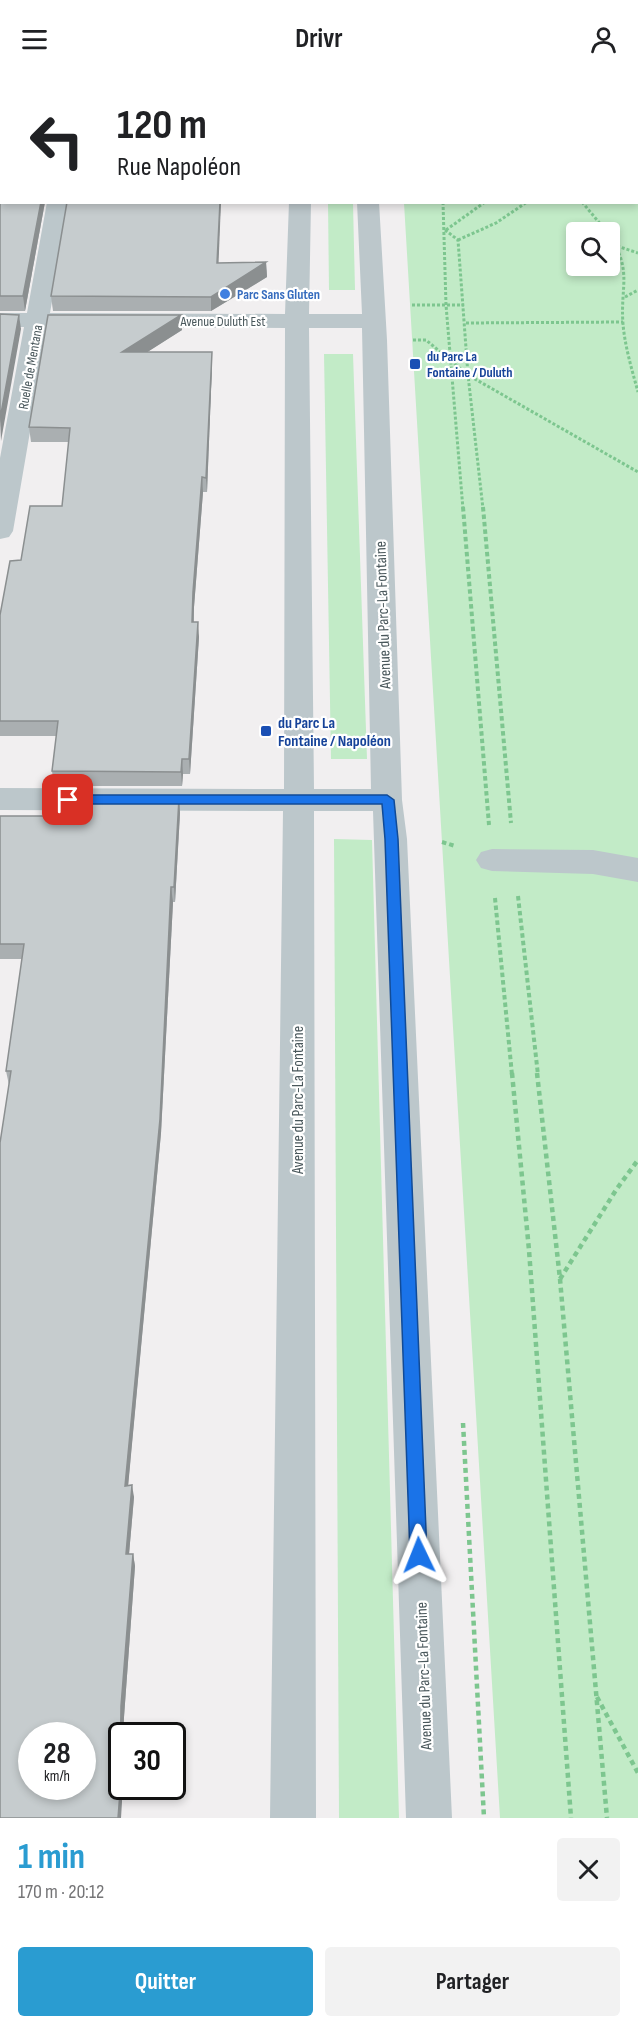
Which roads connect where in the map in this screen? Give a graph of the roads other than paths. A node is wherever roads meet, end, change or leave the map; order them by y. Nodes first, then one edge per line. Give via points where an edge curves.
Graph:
1 (58, 204) edge
2 (300, 204) edge
3 (368, 204) edge
4 (0, 320) edge
5 (38, 320) junction
6 (298, 321) junction
7 (374, 321) junction
8 (0, 531) edge
9 (0, 800) edge
10 (298, 800) junction
11 (387, 800) junction
12 (503, 861) road end
13 (638, 870) edge
14 (293, 1818) edge
15 (429, 1818) edge

1 - 5 street, Ruelle de Mentana
2 - 6 street, Avenue du Parc-La Fontaine
3 - 7 street, Avenue du Parc-La Fontaine
4 - 5 street, Avenue Duluth Est
5 - 6 street, Avenue Duluth Est
5 - 8 street, Ruelle de Mentana
6 - 7 street, Avenue Duluth Est
6 - 10 street, Avenue du Parc-La Fontaine
7 - 11 street, Avenue du Parc-La Fontaine
9 - 10 street
10 - 11 street
10 - 14 street, Avenue du Parc-La Fontaine
11 - 15 street, Avenue du Parc-La Fontaine via 392,839
12 - 13 street via 593,862

